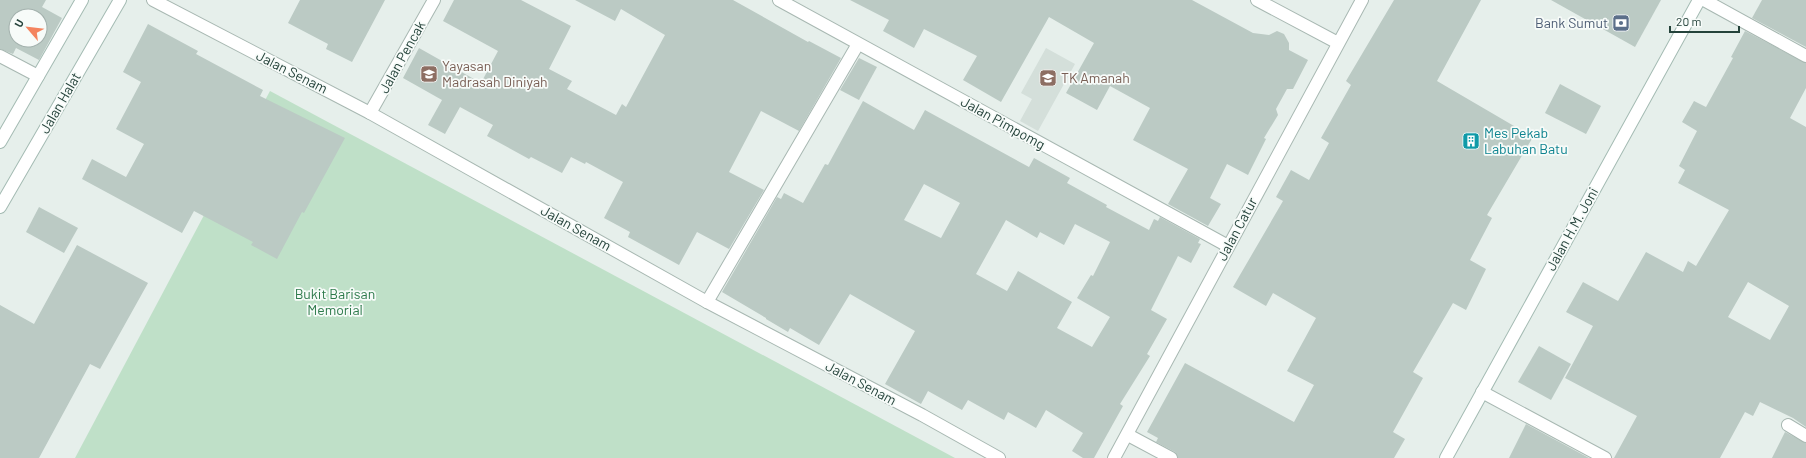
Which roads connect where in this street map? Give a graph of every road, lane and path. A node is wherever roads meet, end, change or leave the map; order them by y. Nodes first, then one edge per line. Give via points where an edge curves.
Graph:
1 (82, 0) edge
2 (120, 0) edge
3 (153, 0) edge
4 (434, 0) edge
5 (779, 0) edge
6 (1257, 0) edge
7 (1362, 0) edge
8 (1699, 0) edge
9 (1704, 0) edge
10 (1338, 43) junction
11 (858, 44) junction
12 (0, 56) edge
13 (1806, 56) edge
14 (38, 76) junction
15 (370, 113) junction
16 (0, 142) edge
17 (0, 207) edge
18 (1228, 246) junction
19 (707, 302) junction
20 (1482, 392) junction
21 (1788, 425) dead end
22 (1128, 435) junction
23 (1806, 436) edge
24 (999, 458) edge
25 (1114, 458) edge
26 (1171, 458) edge
27 (1446, 458) edge
28 (1605, 458) edge

1 - 14 street
2 - 17 street, Jalan Halat
3 - 15 street, Jalan Senam
4 - 15 street, Jalan Pencak
5 - 11 street, Jalan Pimpomg
6 - 10 street
7 - 10 street, Jalan Catur
8 - 20 street, Jalan H.M. Joni
9 - 13 street
10 - 18 street, Jalan Catur
11 - 18 street, Jalan Pimpomg
11 - 19 street
12 - 14 street
14 - 16 street
15 - 19 street, Jalan Senam
18 - 22 street, Jalan Catur
19 - 24 street, Jalan Senam
20 - 27 street, Jalan H.M. Joni
20 - 28 street
21 - 23 street
22 - 25 street, Jalan Catur
22 - 26 street

